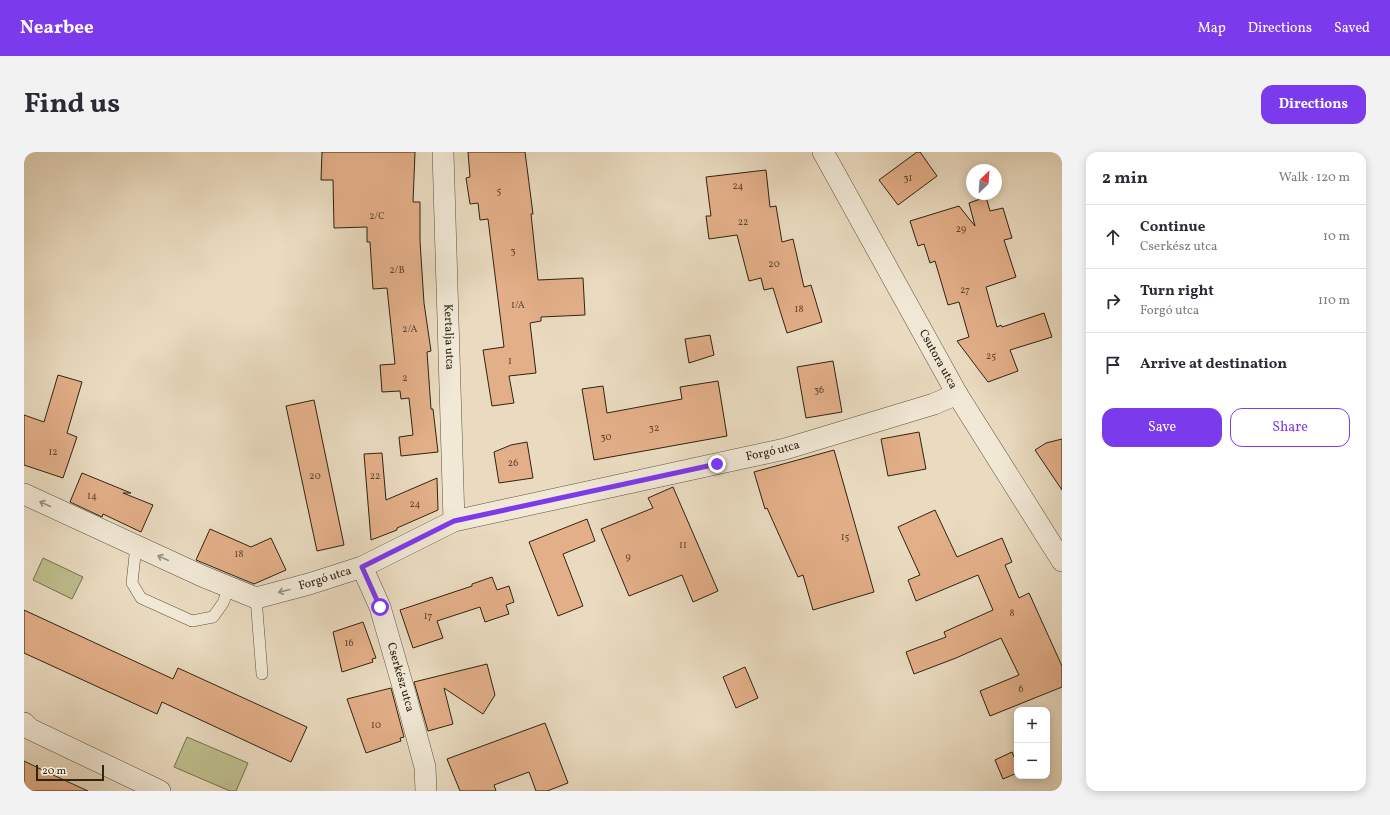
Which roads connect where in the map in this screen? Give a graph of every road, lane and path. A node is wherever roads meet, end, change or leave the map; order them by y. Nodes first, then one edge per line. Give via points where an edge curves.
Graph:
1 (443, 152) edge
2 (823, 152) edge
3 (957, 394) junction
4 (24, 494) edge
5 (454, 521) junction
6 (136, 546) junction
7 (1062, 562) edge
8 (362, 567) junction
9 (229, 587) junction
10 (256, 598) junction
11 (262, 674) dead end
12 (26, 730) edge
13 (160, 791) edge
14 (426, 791) edge

1 - 5 street, Kertalja utca
2 - 3 street, Csutora utca
3 - 5 street, Forgó utca via 934,404 785,449
3 - 7 street, Csutora utca
6 -> 4 street
5 - 8 street, Forgó utca
9 -> 6 street
6 - 9 lane via 132,582 141,598 192,621 213,617 223,603
8 -> 10 street, Forgó utca
8 - 14 street, Cserkész utca via 380,607 406,697 425,767
9 - 10 street
10 - 11 lane
12 - 13 street

